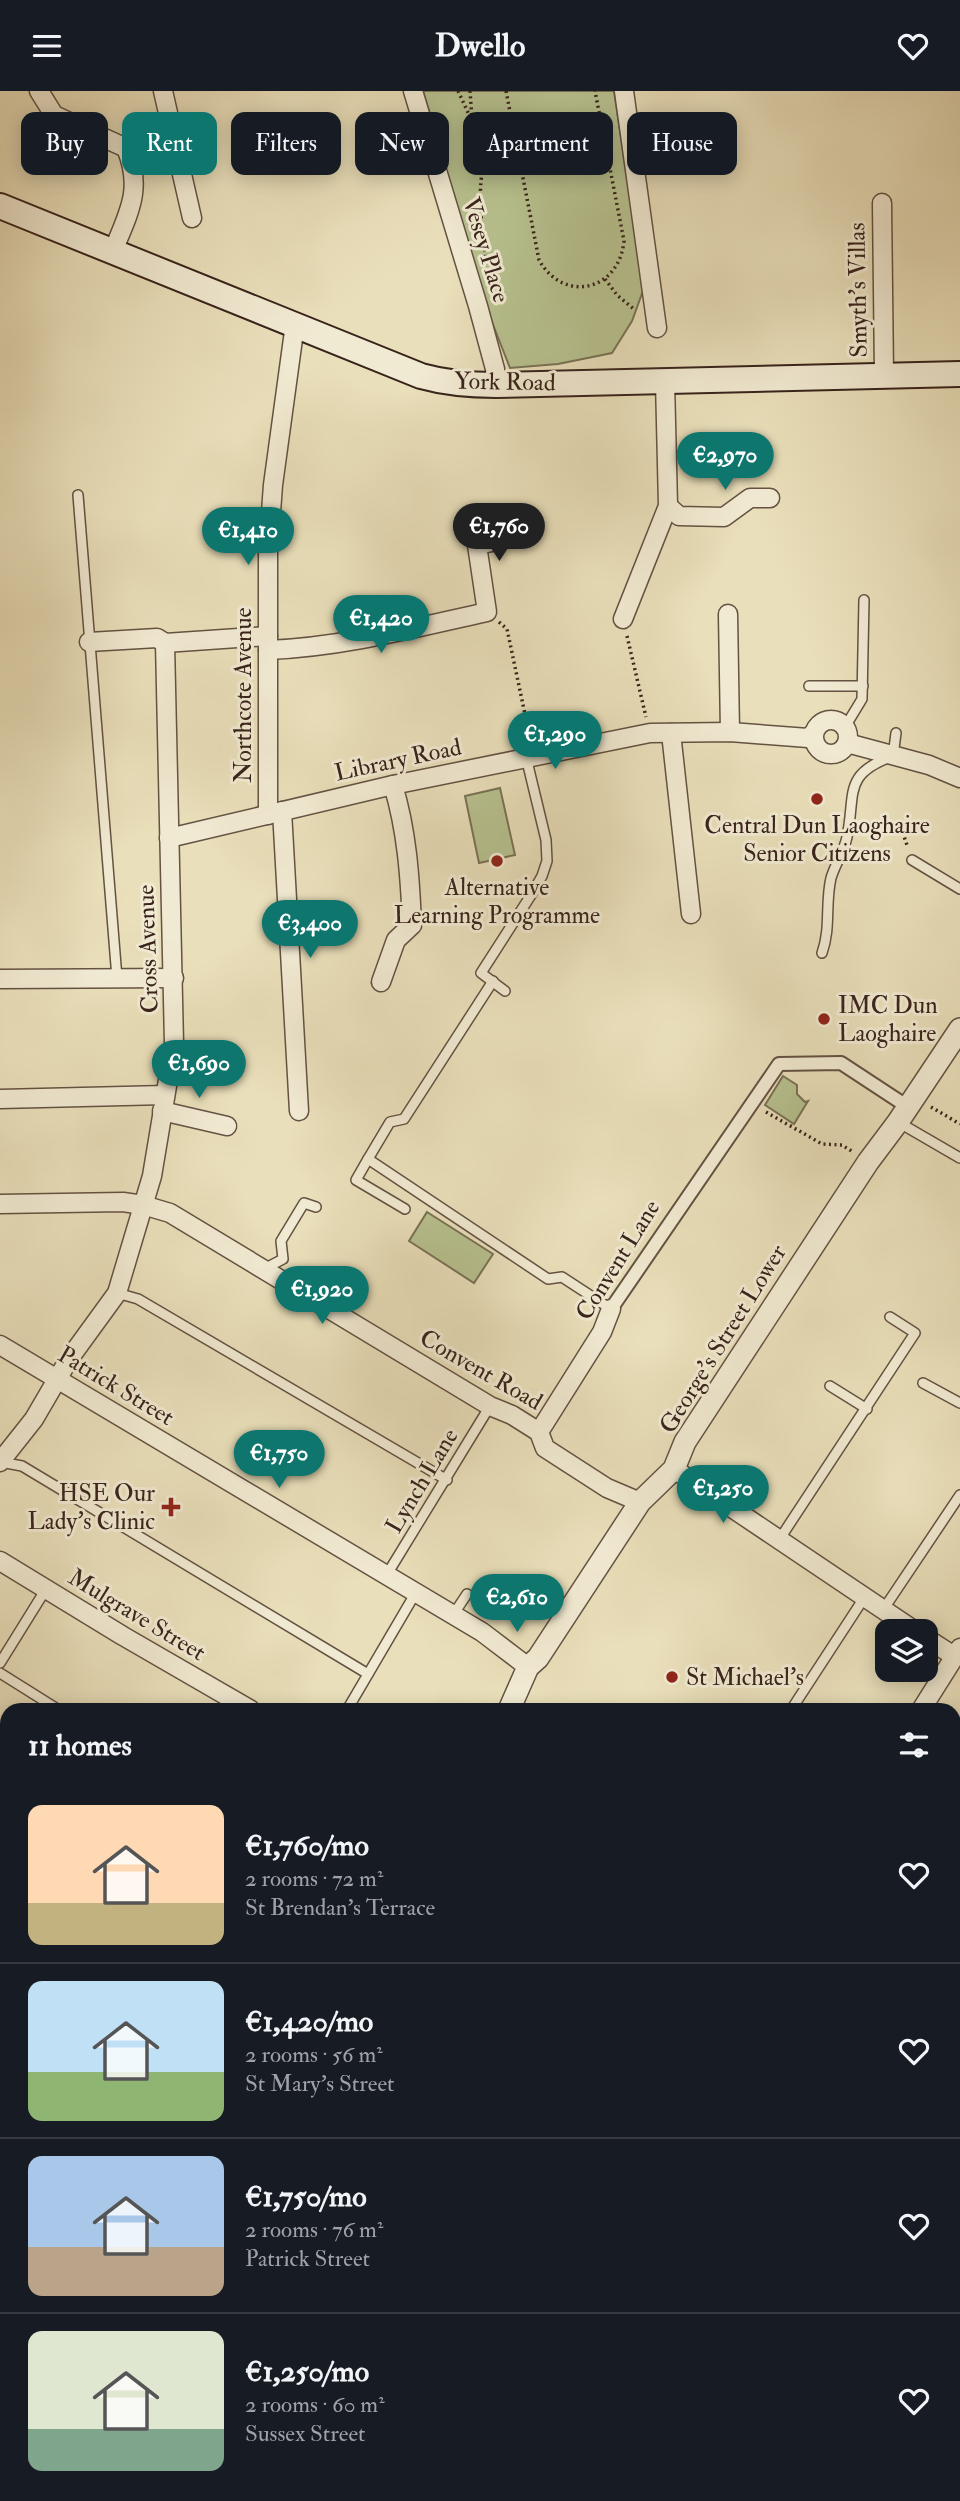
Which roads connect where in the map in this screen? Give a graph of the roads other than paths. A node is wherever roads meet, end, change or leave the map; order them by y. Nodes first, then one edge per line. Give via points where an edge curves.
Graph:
1 (39, 91) edge
2 (163, 91) edge
3 (413, 91) edge
4 (624, 91) edge
5 (882, 203) dead end
6 (0, 205) edge
7 (192, 218) dead end
8 (113, 251) junction
9 (656, 323) road end
10 (295, 324) junction
11 (960, 374) edge
12 (884, 375) junction
13 (665, 381) junction
14 (496, 385) junction
15 (78, 495) dead end
16 (770, 498) dead end
17 (668, 506) junction
18 (490, 525) dead end
19 (864, 600) dead end
20 (728, 614) dead end
21 (623, 619) road end
22 (89, 642) junction
23 (165, 643) junction
24 (268, 643) junction
25 (808, 686) dead end
26 (863, 686) junction
27 (730, 732) junction
28 (671, 733) junction
29 (814, 733) junction
30 (896, 733) dead end
31 (846, 735) junction
32 (530, 756) junction
33 (893, 756) junction
34 (960, 778) edge
35 (393, 785) junction
36 (275, 813) junction
37 (169, 838) junction
38 (912, 860) road end
39 (960, 888) edge
40 (691, 914) dead end
41 (822, 953) dead end
42 (117, 978) junction
43 (174, 978) junction
44 (0, 979) edge
45 (493, 981) junction
46 (380, 982) dead end
47 (505, 991) dead end
48 (960, 1029) edge
49 (0, 1099) edge
50 (164, 1103) junction
51 (907, 1109) junction
52 (299, 1111) dead end
53 (227, 1126) dead end
54 (960, 1158) edge
55 (368, 1159) junction
56 (0, 1204) edge
57 (144, 1205) junction
58 (316, 1207) dead end
59 (405, 1209) dead end
60 (266, 1268) junction
61 (117, 1293) junction
62 (611, 1309) junction
63 (890, 1317) dead end
64 (0, 1345) edge
65 (58, 1380) junction
66 (923, 1383) dead end
67 (830, 1385) dead end
68 (960, 1403) edge
69 (490, 1406) junction
70 (867, 1409) junction
71 (539, 1432) junction
72 (0, 1462) edge
73 (674, 1469) junction
74 (447, 1480) junction
75 (960, 1495) edge
76 (640, 1502) junction
77 (774, 1537) junction
78 (0, 1561) edge
79 (386, 1576) junction
80 (46, 1589) junction
81 (415, 1594) junction
82 (467, 1594) dead end
83 (864, 1598) junction
84 (883, 1611) junction
85 (453, 1615) junction
86 (896, 1619) edge
87 (938, 1643) edge
88 (957, 1652) edge
89 (0, 1663) edge
90 (528, 1667) junction
91 (0, 1673) edge
92 (368, 1674) junction
93 (49, 1703) edge
94 (239, 1703) edge
95 (351, 1703) edge
96 (512, 1703) edge
97 (796, 1703) edge
98 (924, 1703) edge

1 - 8 street via 54,115 126,148 134,165 136,184
2 - 7 street
3 - 14 street, Vesey Place via 478,306
4 - 9 street
5 - 12 street, Smyth's Villas
6 - 8 main road, York Road
8 - 10 main road, York Road
10 - 14 main road, York Road via 421,376 462,385
10 - 24 street, Northcote Avenue via 270,510
11 - 12 main road, York Road
12 - 13 main road, York Road
13 - 14 main road, York Road
13 - 17 street
15 - 22 lane
16 - 17 street via 750,498 724,517 679,516
17 - 21 street
18 - 24 street via 492,542 477,545 487,612 307,649
19 - 26 lane
20 - 27 street
22 - 23 street via 157,638
22 - 42 lane
23 - 24 street
23 - 37 street, Cross Avenue
24 - 36 street, Northcote Avenue
25 - 26 lane
26 - 31 lane
27 - 28 street, Library Road
27 - 29 street, Library Road via 808,738
28 - 32 street, Library Road
28 - 40 street
29 - 31 street via 820,723 831,719
29 - 31 street via 823,752 835,754
30 - 33 lane
31 - 33 street
32 - 35 street, Library Road
32 - 45 lane via 547,861 533,892 481,973
33 - 34 street
33 - 41 lane via 865,770 852,792 846,840 831,877 828,936
35 - 36 street, Library Road
35 - 46 street via 409,868 412,925 396,940
36 - 37 street, Library Road
36 - 52 street, Northcote Avenue
37 - 43 street, Cross Avenue
38 - 39 lane
42 - 43 street
42 - 44 street
43 - 50 street, Cross Avenue via 174,1044
45 - 47 lane
45 - 55 lane via 404,1119 390,1122
48 - 51 street, George's Street Lower
49 - 50 street
50 - 53 street
50 - 57 street, Cross Avenue
51 - 54 lane
51 - 62 street, Convent Lane via 841,1063 779,1065
51 - 73 street, George's Street Lower via 685,1442
55 - 59 lane via 356,1180
55 - 62 lane via 548,1279 562,1277
56 - 57 street, Convent Road
57 - 60 street, Convent Road via 170,1213
57 - 61 street, Cross Avenue
58 - 60 lane via 304,1203 281,1241 283,1259
60 - 69 street, Convent Road
61 - 65 street, Cross Avenue
61 - 74 lane via 138,1299
62 - 71 street, Convent Lane via 603,1332
63 - 70 lane via 915,1333
64 - 65 street, Patrick Street
65 - 72 street, Cross Avenue
65 - 79 street, Patrick Street
66 - 68 lane
67 - 70 lane
69 - 71 street, Convent Road
69 - 74 lane, Lynch Lane
70 - 77 lane
71 - 76 street, Convent Road via 545,1448 607,1488
72 - 92 lane via 22,1466
73 - 76 street, George's Street Lower
73 - 77 street
74 - 79 lane, Lynch Lane
75 - 84 lane
76 - 90 street, George's Street Lower
77 - 83 street
78 - 80 street, Mulgrave Street
79 - 81 street, Patrick Street
80 - 89 lane
80 - 94 street, Mulgrave Street
81 - 85 street, Patrick Street
81 - 92 lane
82 - 85 lane
83 - 84 street
83 - 97 lane
84 - 86 street
85 - 90 street, Patrick Street
87 - 88 street
88 - 98 street
90 - 96 street, George's Street Lower
91 - 93 lane
92 - 95 lane

